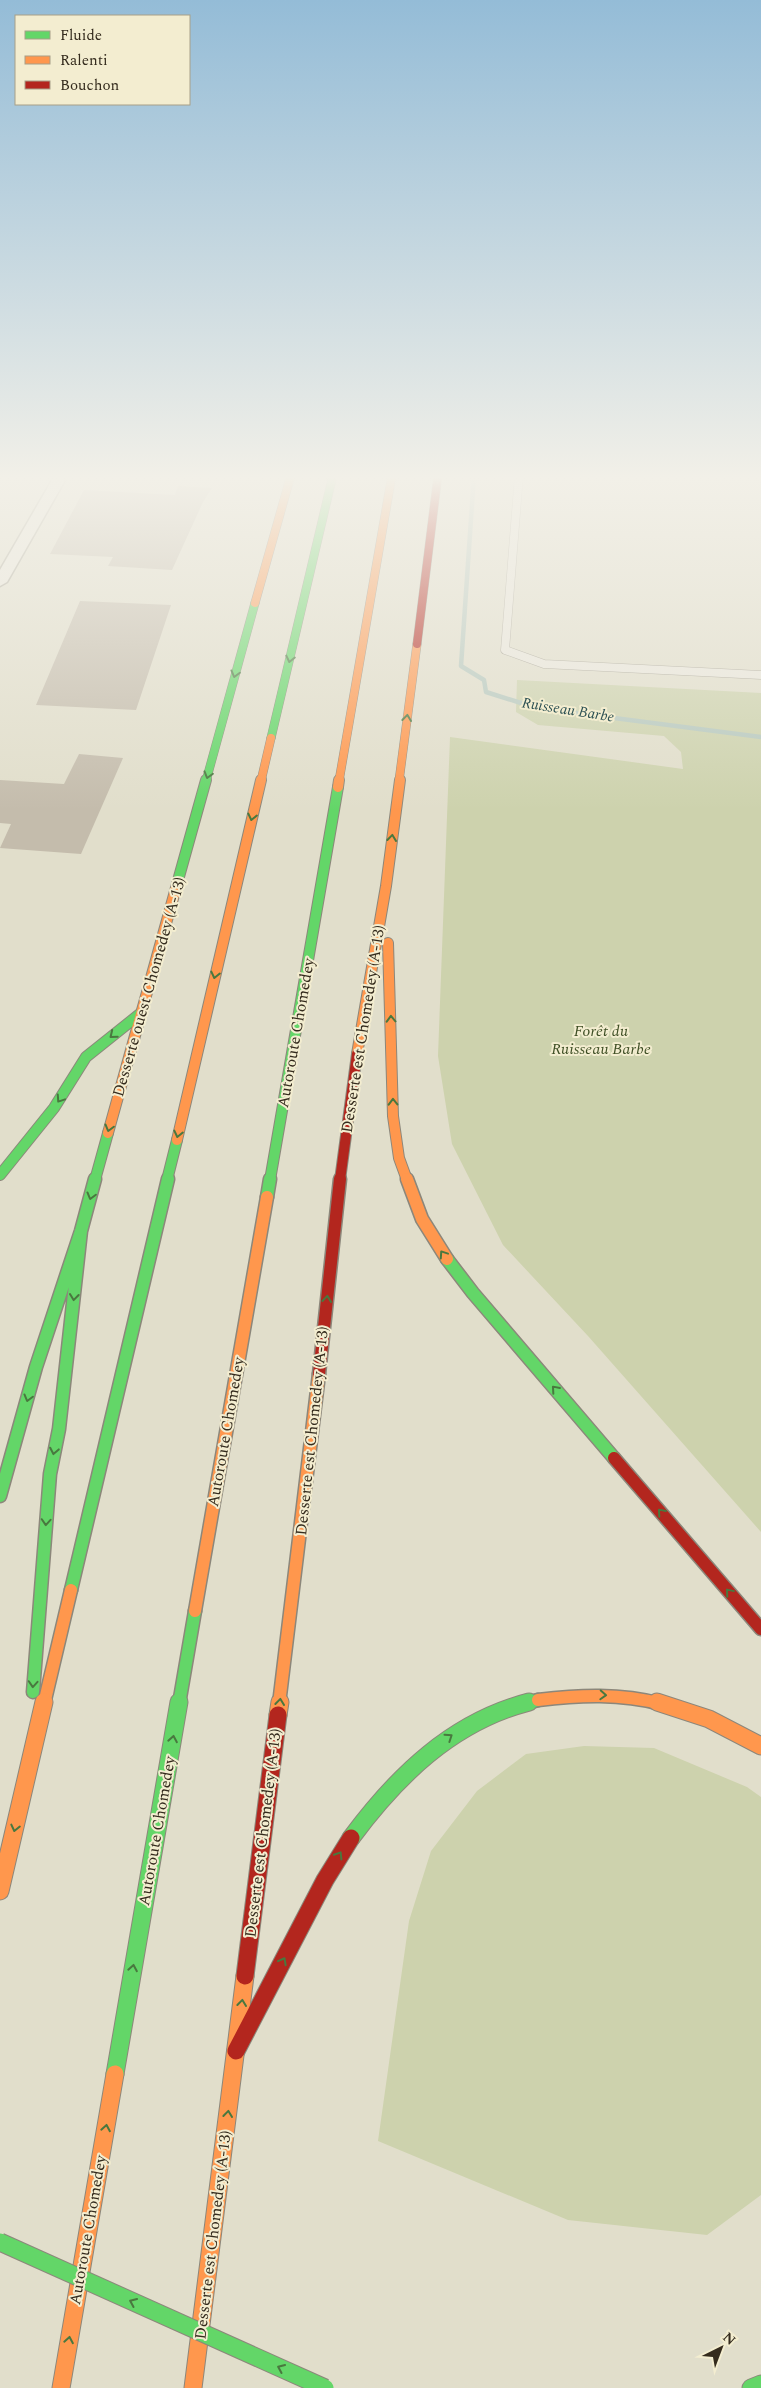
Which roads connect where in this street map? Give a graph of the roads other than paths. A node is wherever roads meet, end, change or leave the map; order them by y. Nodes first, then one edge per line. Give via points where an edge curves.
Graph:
1 (260, 586) edge
2 (307, 586) edge
3 (373, 586) edge
4 (424, 586) edge
5 (510, 586) edge
6 (761, 675) edge
7 (386, 886) junction
8 (141, 1013) junction
9 (0, 1175) edge
10 (81, 1231) junction
11 (0, 1496) edge
12 (761, 1629) edge
13 (761, 1746) edge
14 (26, 1780) junction
15 (0, 1891) edge
16 (236, 2051) junction
17 (0, 2242) edge
18 (761, 2384) edge
19 (61, 2388) edge
20 (193, 2388) edge
21 (325, 2388) edge
22 (751, 2388) edge

1 -> 8 main road, Desserte ouest Chomedey (A-13)
2 -> 14 main road
19 -> 3 main road, Autoroute Chomedey
7 -> 4 main road, Desserte est Chomedey (A-13)
5 - 6 lane via 505,650 544,664
12 -> 7 main road via 472,1293 422,1220 403,1175 395,1139
16 -> 7 main road, Desserte est Chomedey (A-13) via 309,1469 355,1063
8 -> 9 main road via 86,1057 54,1108
8 -> 10 main road, Desserte ouest Chomedey (A-13)
10 -> 11 main road, Desserte ouest Chomedey (A-13) via 36,1367
10 -> 14 main road via 50,1474
16 -> 13 main road via 328,1873 355,1832 392,1786 422,1757 474,1721 508,1708 570,1694 632,1697 696,1713
14 -> 15 main road
20 -> 16 main road, Desserte est Chomedey (A-13)
21 -> 17 main road, bridge
18 - 22 main road

